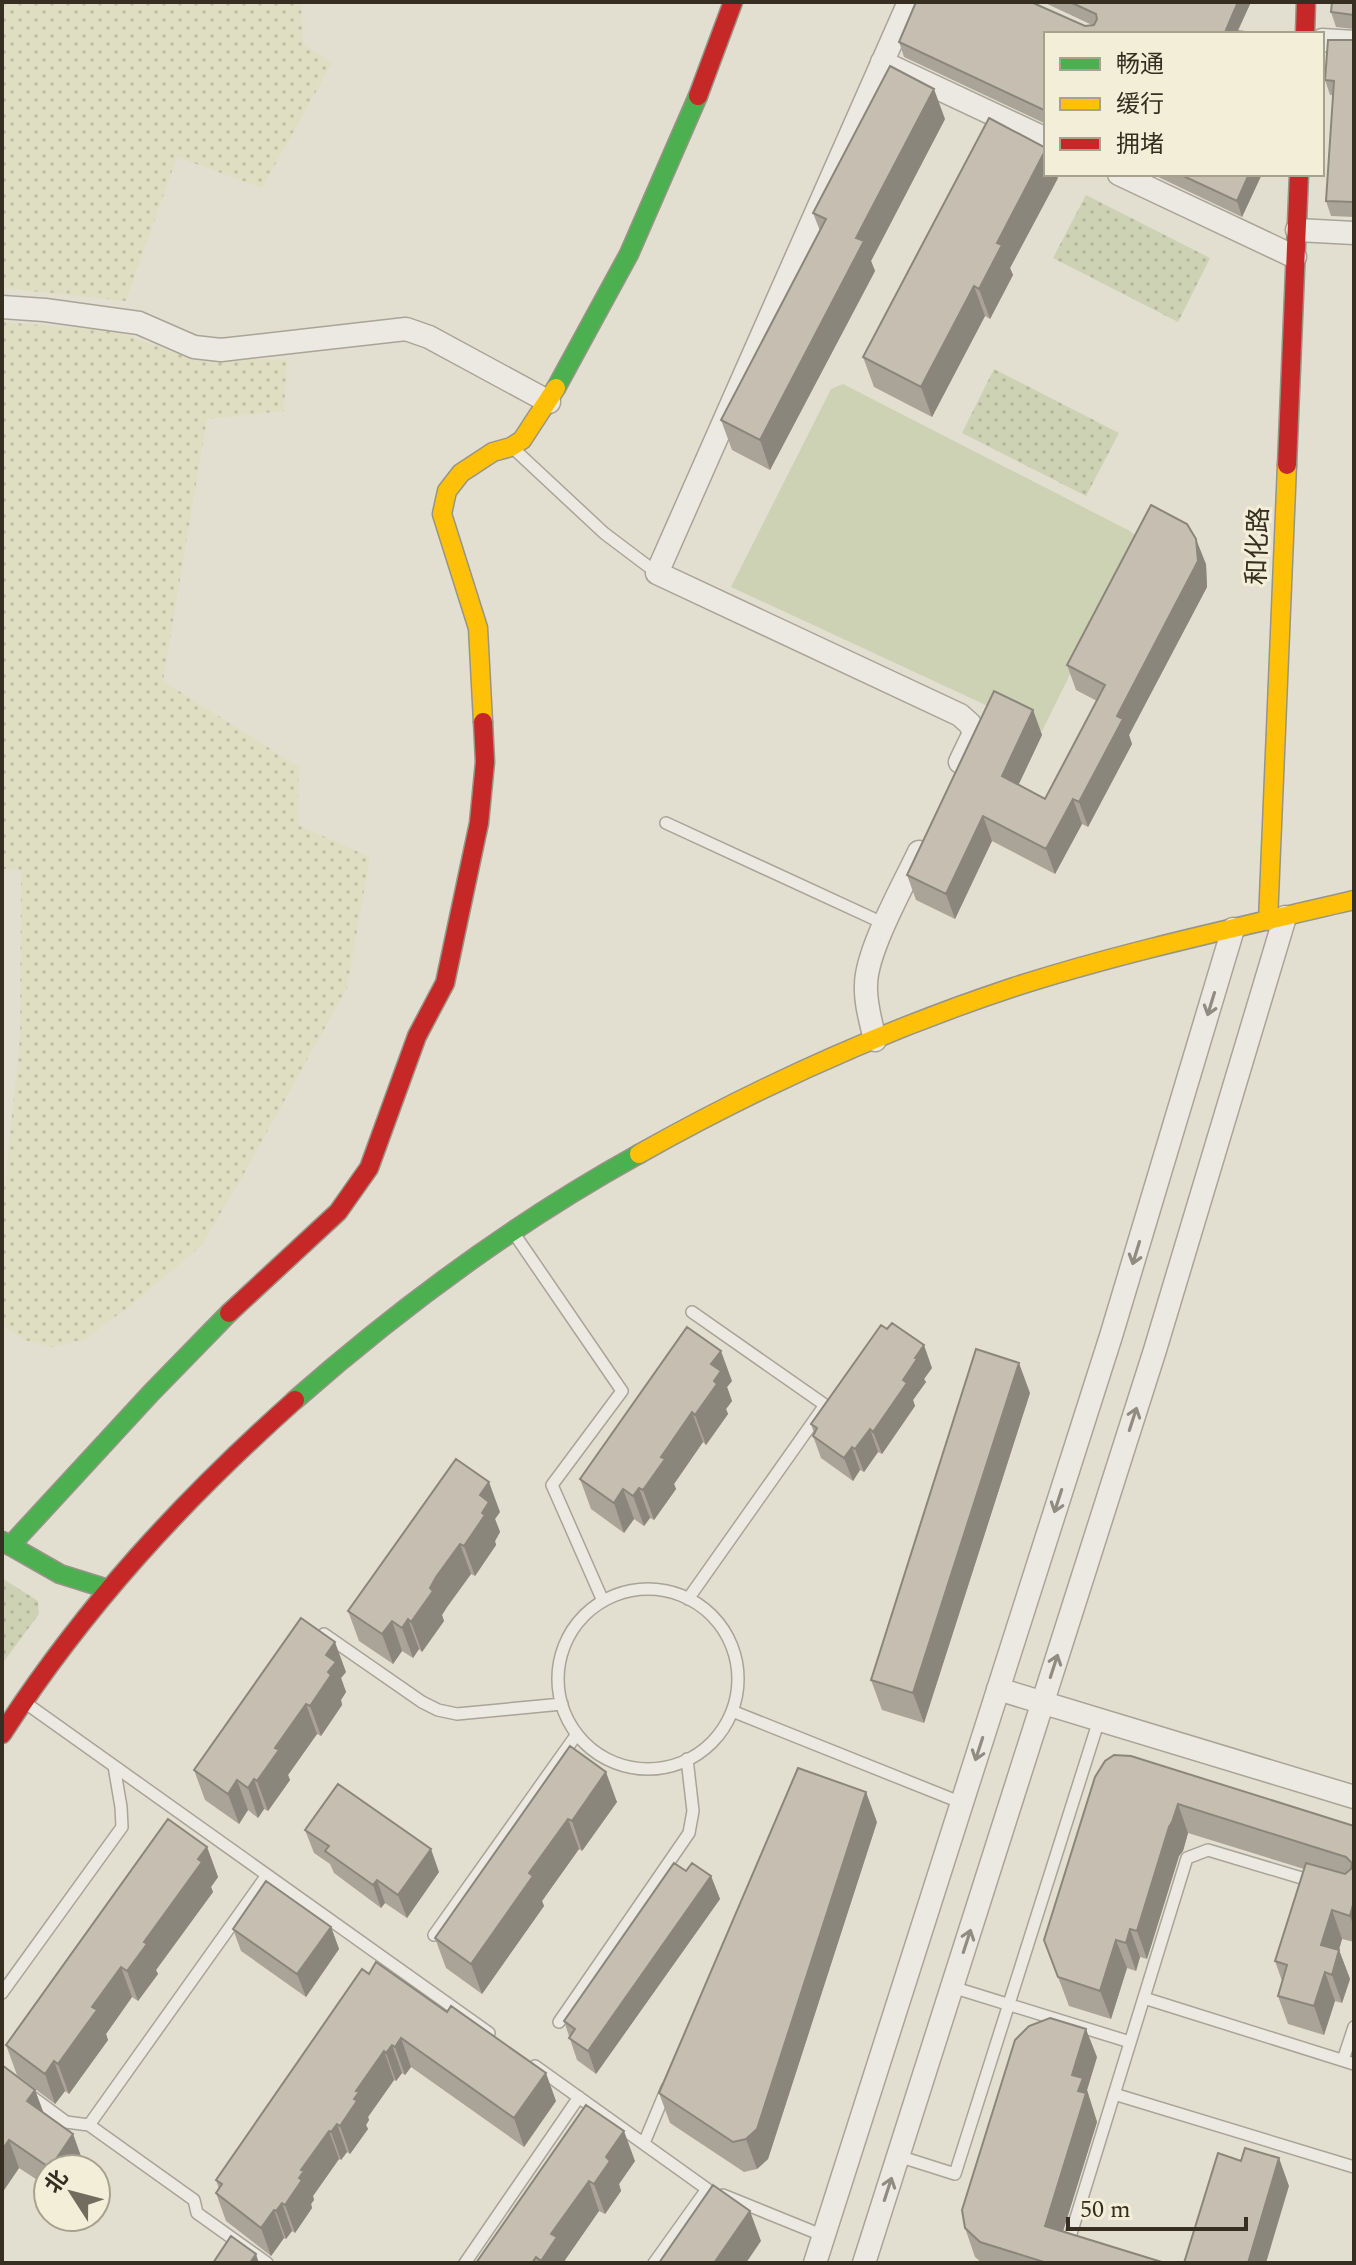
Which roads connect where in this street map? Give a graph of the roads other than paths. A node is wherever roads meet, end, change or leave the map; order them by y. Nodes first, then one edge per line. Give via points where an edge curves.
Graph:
1 (733, 2) edge
2 (909, 2) edge
3 (1306, 2) edge
4 (1305, 32) edge
5 (1324, 40) edge
6 (1354, 42) edge
7 (882, 62) junction
8 (1044, 138) edge
9 (1123, 176) edge
10 (1299, 176) edge
11 (1297, 230) junction
12 (1354, 233) edge
13 (1295, 257) junction
14 (2, 307) edge
15 (549, 402) junction
16 (511, 447) junction
17 (657, 573) junction
18 (948, 788) edge
19 (666, 823) dead end
20 (929, 829) edge
21 (1354, 900) edge
22 (1277, 919) junction
23 (885, 925) junction
24 (1233, 929) junction
25 (875, 1040) junction
26 (513, 1232) junction
27 (692, 1312) dead end
28 (6, 1543) edge
29 (108, 1589) junction
30 (688, 1599) junction
31 (603, 1601) junction
32 (317, 1629) edge
33 (998, 1689) junction
34 (23, 1701) junction
35 (1042, 1702) junction
36 (562, 1704) junction
37 (732, 1711) junction
38 (1099, 1720) junction
39 (2, 1734) edge
40 (577, 1734) junction
41 (687, 1759) junction
42 (114, 1766) junction
43 (1354, 1797) edge
44 (962, 1803) junction
45 (267, 1875) junction
46 (1325, 1885) edge
47 (434, 1935) edge
48 (952, 1987) junction
49 (2, 1993) edge
50 (1144, 1998) junction
51 (1008, 2004) junction
52 (559, 2022) dead end
53 (1354, 2027) edge
54 (501, 2041) edge
55 (1130, 2042) junction
56 (527, 2060) edge
57 (1348, 2062) edge
58 (674, 2071) edge
59 (15, 2084) edge
60 (1114, 2094) junction
61 (579, 2097) junction
62 (89, 2125) junction
63 (644, 2143) junction
64 (898, 2156) junction
65 (1354, 2167) edge
66 (707, 2189) junction
67 (1071, 2234) edge
68 (824, 2236) junction
69 (267, 2263) edge
70 (465, 2263) edge
71 (654, 2263) edge
72 (815, 2263) edge
73 (864, 2263) edge

1 - 15 street via 629,254
2 - 7 street
3 - 4 street
5 - 6 street
7 - 8 street
7 - 17 street
9 - 13 street
10 - 11 street, 和化路
11 - 12 street
11 - 13 street, 和化路
13 - 22 street, 和化路
14 - 15 street via 139,323 194,347 221,350 406,329
15 - 16 street
16 - 17 lane via 604,533
16 - 28 street via 461,473 442,506 478,628 485,762 479,823 445,983 417,1036 369,1168 338,1212 245,1296
17 - 18 street via 960,715 974,733
19 - 23 lane
20 - 23 street
21 - 22 street
22 - 24 street
35 -> 22 street via 1168,1305
23 - 25 street via 865,981
24 - 25 street via 1032,982
24 -> 33 street
25 - 26 street via 785,1078 657,1144
26 - 29 street via 323,1375 231,1458
26 - 31 lane via 622,1391 552,1485
27 - 30 lane via 825,1405
28 - 29 street via 60,1574
29 - 34 street
30 - 31 lane via 650,1589
30 - 37 lane via 709,1613 729,1639 738,1675
31 - 36 lane via 578,1622 563,1651 558,1686
32 - 36 lane via 438,1710 457,1714
33 - 35 street
33 -> 44 street
34 - 39 street
34 - 42 lane
35 - 38 street
48 -> 35 street
36 - 40 lane
37 - 41 lane via 712,1743
37 - 44 lane
38 - 43 street
38 - 51 lane
40 - 41 lane via 592,1750 625,1766 662,1768
40 - 47 lane
41 - 52 lane via 693,1811 689,1833
42 - 45 lane
42 - 49 lane via 122,1827
44 - 68 street
45 - 54 lane
45 - 62 lane
46 - 50 lane via 1208,1850 1187,1858
48 - 51 lane
48 - 64 street
50 - 55 lane
50 - 57 lane
51 - 55 lane
51 - 64 lane via 955,2174
53 - 57 lane
55 - 60 lane
56 - 61 lane
58 - 63 lane
59 - 62 lane via 66,2122
60 - 65 lane
60 - 67 lane
61 - 63 lane
61 - 70 lane
62 - 69 lane via 194,2200 197,2213
63 - 66 lane
73 -> 64 street
66 - 68 lane
66 - 71 lane
68 - 72 street

